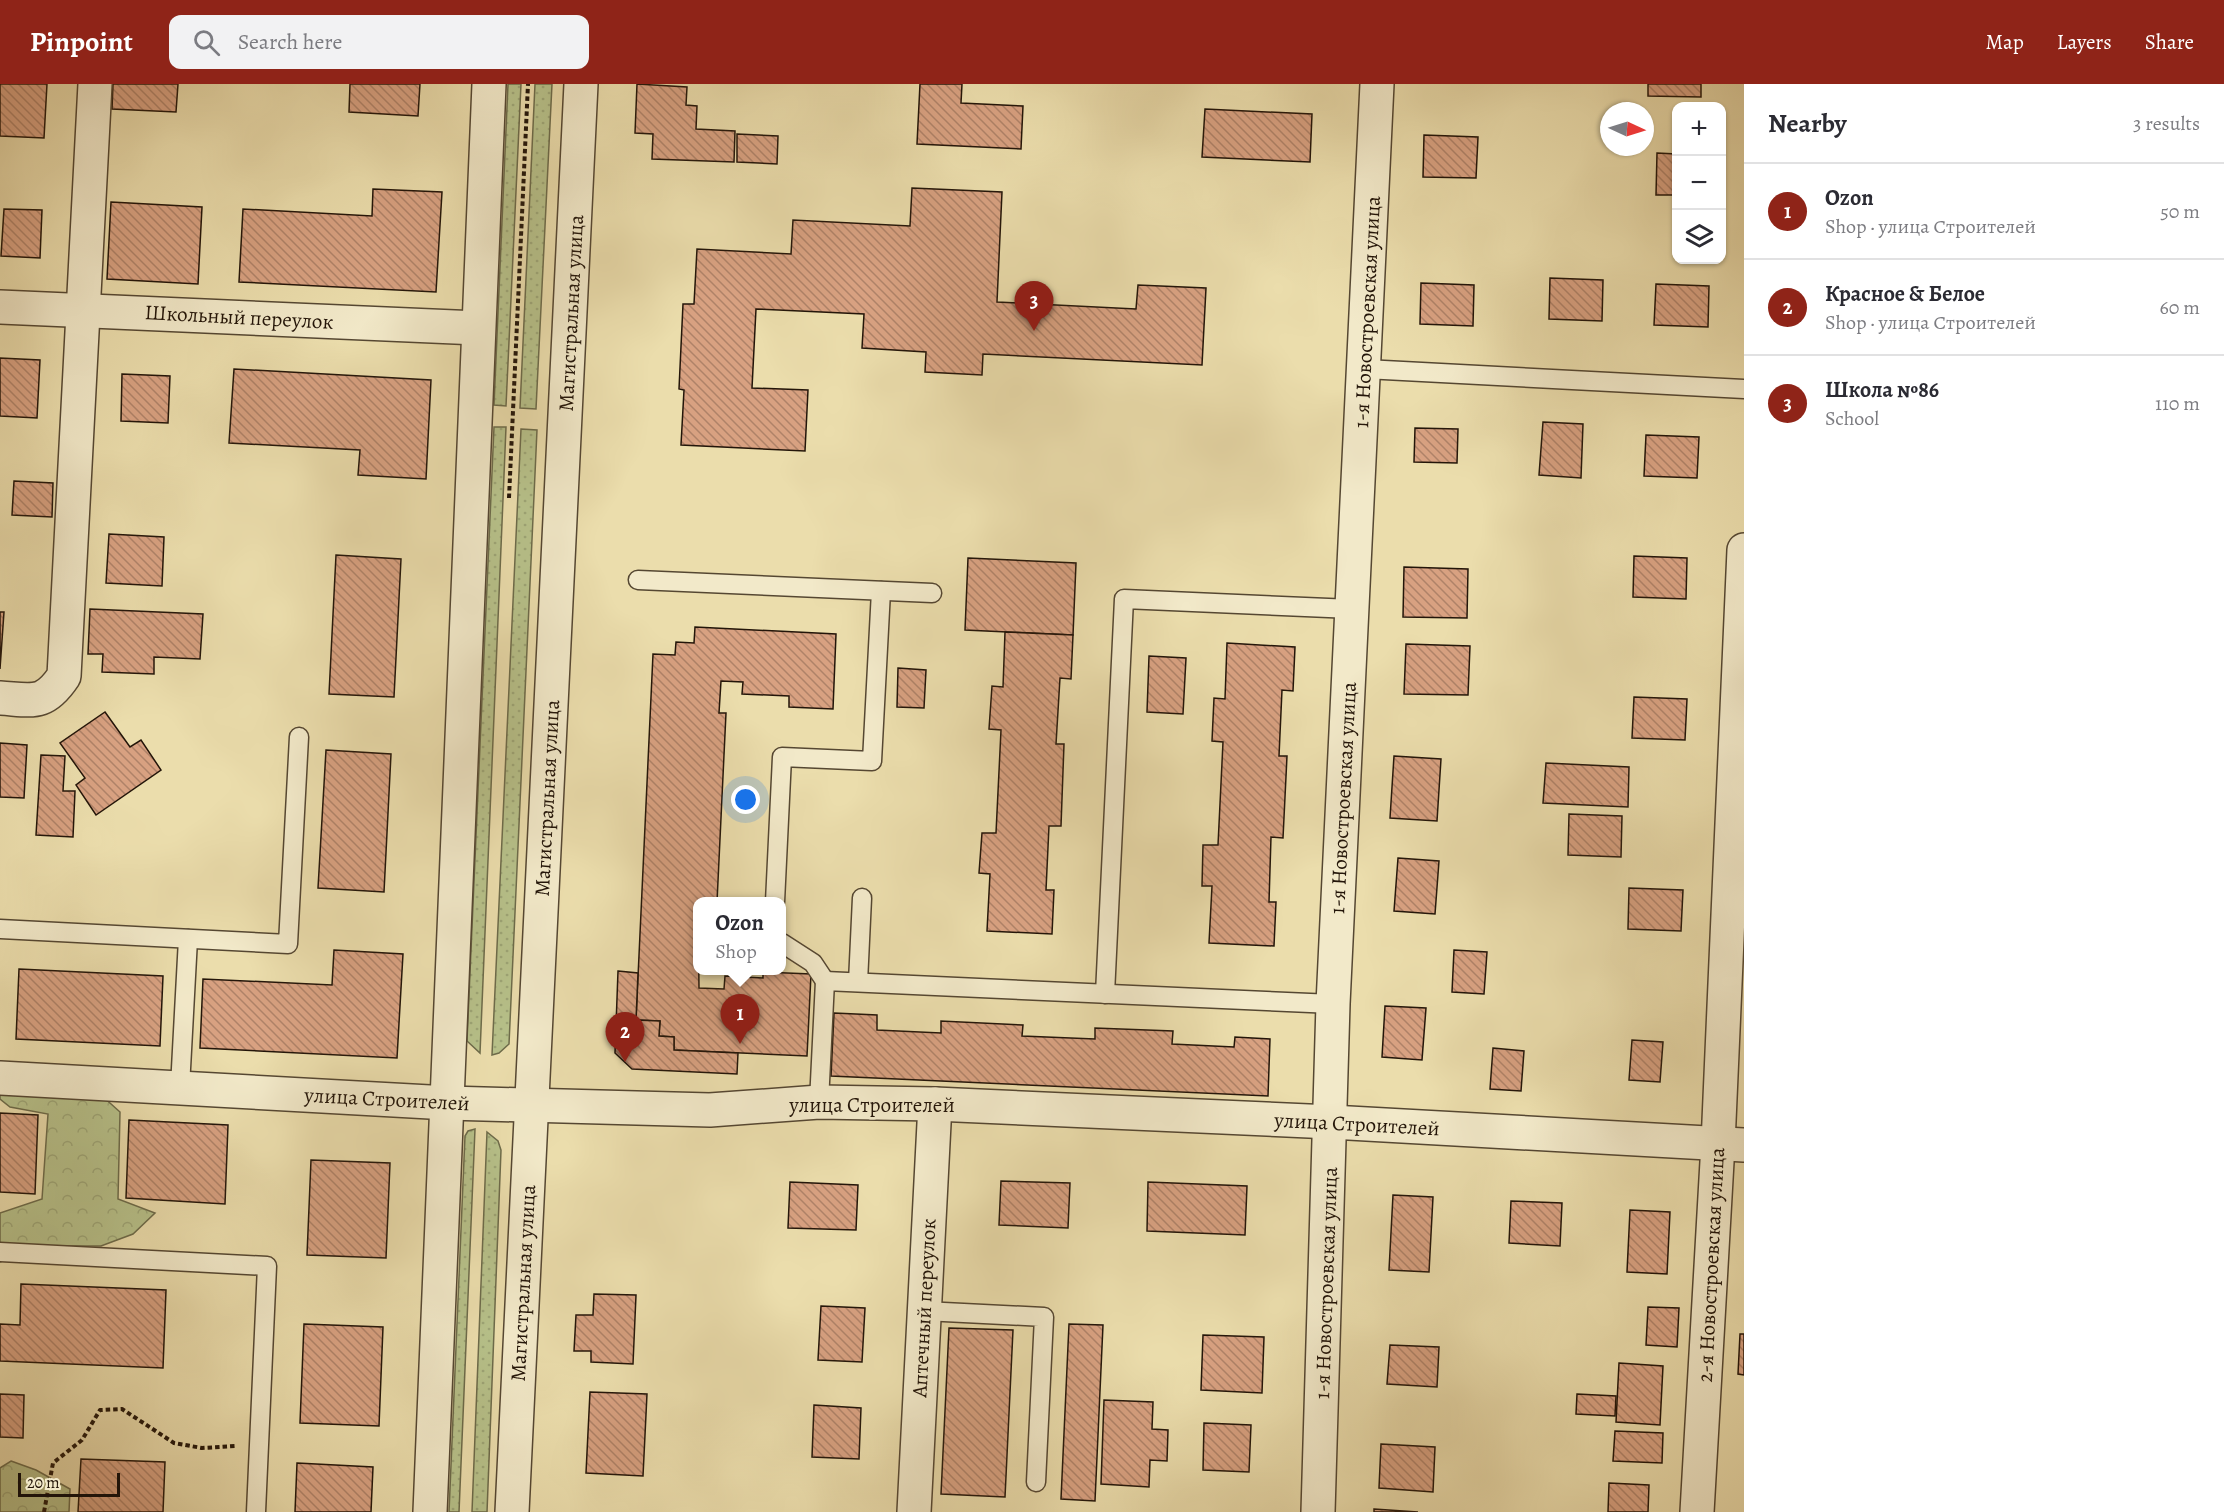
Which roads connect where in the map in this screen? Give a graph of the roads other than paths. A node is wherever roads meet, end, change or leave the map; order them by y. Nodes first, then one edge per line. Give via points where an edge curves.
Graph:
1 (96, 84) edge
2 (489, 84) edge
3 (581, 84) edge
4 (1377, 84) edge
5 (0, 307) edge
6 (84, 310) junction
7 (478, 328) junction
8 (1365, 369) junction
9 (1744, 389) edge
10 (1744, 550) edge
11 (638, 580) dead end
12 (881, 591) junction
13 (932, 593) dead end
14 (1352, 609) junction
15 (0, 698) edge
16 (299, 737) dead end
17 (775, 897) edge
18 (862, 898) dead end
19 (0, 929) edge
20 (188, 939) junction
21 (786, 946) edge
22 (825, 981) junction
23 (858, 982) junction
24 (1105, 994) junction
25 (1333, 1004) junction
26 (0, 1078) edge
27 (180, 1086) junction
28 (819, 1102) junction
29 (448, 1103) junction
30 (935, 1104) junction
31 (532, 1105) junction
32 (1331, 1122) junction
33 (1731, 1144) edge
34 (0, 1252) edge
35 (924, 1311) junction
36 (1036, 1482) dead end
37 (256, 1512) edge
38 (430, 1512) edge
39 (512, 1512) edge
40 (914, 1512) edge
41 (1318, 1512) edge
42 (1697, 1512) edge

1 - 6 street
2 - 7 street
3 - 31 street, Магистральная улица
4 - 8 street, 1-я Новостроевская улица
5 - 6 street, Школьный переулок
6 - 7 street, Школьный переулок
6 - 15 street via 64,676 52,694 34,700
7 - 29 street
8 - 9 lane
8 - 14 street, 1-я Новостроевская улица
10 - 33 street, 2-я Новостроевская улица
11 - 12 lane
12 - 13 lane
12 - 17 lane via 872,761 782,757
14 - 24 lane via 1124,598
14 - 25 street, 1-я Новостроевская улица
16 - 20 lane via 288,944
18 - 23 lane
19 - 20 lane
20 - 27 lane
21 - 22 lane via 813,963
22 - 23 lane
22 - 28 lane
23 - 24 lane
24 - 25 lane
25 - 32 street, 1-я Новостроевская улица
26 - 27 street, улица Строителей
27 - 29 street, улица Строителей
28 - 30 street, улица Строителей
28 - 31 street, улица Строителей via 710,1110
29 - 31 street, улица Строителей
29 - 38 street
30 - 32 street, улица Строителей
30 - 35 street, Аптечный переулок
31 - 39 street, Магистральная улица
32 - 33 street, улица Строителей
32 - 41 street, 1-я Новостроевская улица
33 - 42 street, 2-я Новостроевская улица
34 - 37 lane via 267,1266
35 - 36 lane via 1044,1317
35 - 40 street, Аптечный переулок

